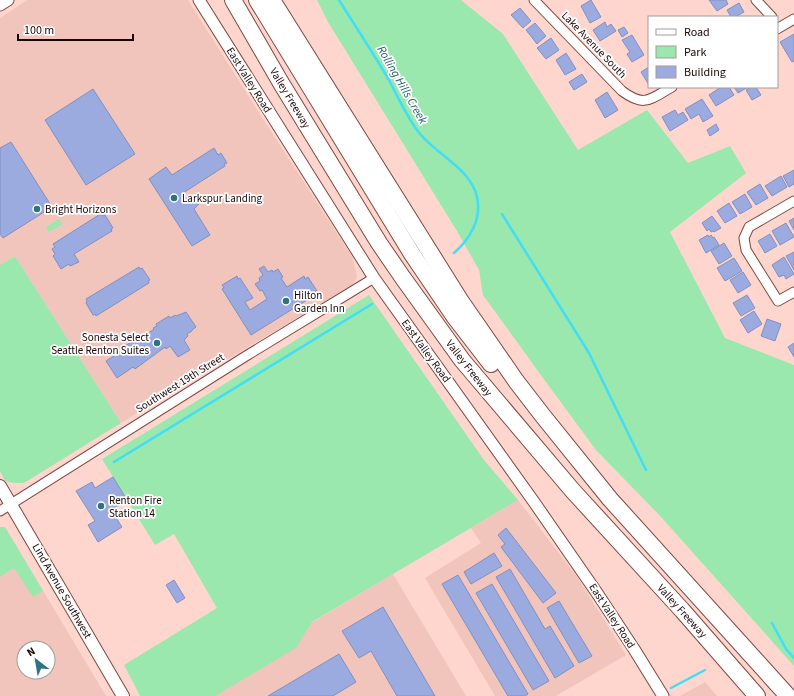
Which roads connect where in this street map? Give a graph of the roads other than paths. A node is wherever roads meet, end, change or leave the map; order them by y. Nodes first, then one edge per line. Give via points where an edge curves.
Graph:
1 (8, 0) edge
2 (200, 0) edge
3 (220, 0) edge
4 (233, 0) edge
5 (246, 0) edge
6 (257, 0) edge
7 (272, 0) edge
8 (282, 0) edge
9 (534, 0) edge
10 (756, 0) edge
11 (0, 5) edge
12 (771, 16) edge
13 (794, 19) edge
14 (778, 26) edge
15 (268, 27) junction
16 (281, 84) junction
17 (670, 88) edge
18 (371, 156) junction
19 (794, 201) edge
20 (374, 278) junction
21 (794, 292) edge
22 (502, 408) junction
23 (0, 486) edge
24 (610, 499) junction
25 (11, 504) junction
26 (0, 511) edge
27 (123, 696) edge
28 (663, 696) edge
29 (757, 696) edge
30 (788, 696) edge

1 - 11 street
2 - 20 street, East Valley Road
3 - 16 highway via 263,64
4 - 16 highway, Valley Freeway
5 - 15 highway
6 - 15 highway
7 - 18 highway, Valley Freeway
8 - 18 highway via 363,137
9 - 17 street, Lake Avenue South via 622,91 632,98 649,100
10 - 12 street
13 - 14 street
15 - 22 highway via 390,236 448,324 485,374
15 - 24 highway via 454,316 572,463 598,493
16 - 22 highway, Valley Freeway via 403,278 462,360
18 - 24 highway, Valley Freeway via 487,341
19 - 21 street via 753,225 746,231 744,238 746,250 778,301
20 - 25 street, Southwest 19th Street
20 - 28 street, East Valley Road via 593,587
22 - 29 highway, Valley Freeway via 572,491
23 - 25 main road, Lind Avenue Southwest
24 - 30 highway, Valley Freeway
25 - 26 street, Southwest 19th Street
25 - 27 main road, Lind Avenue Southwest

